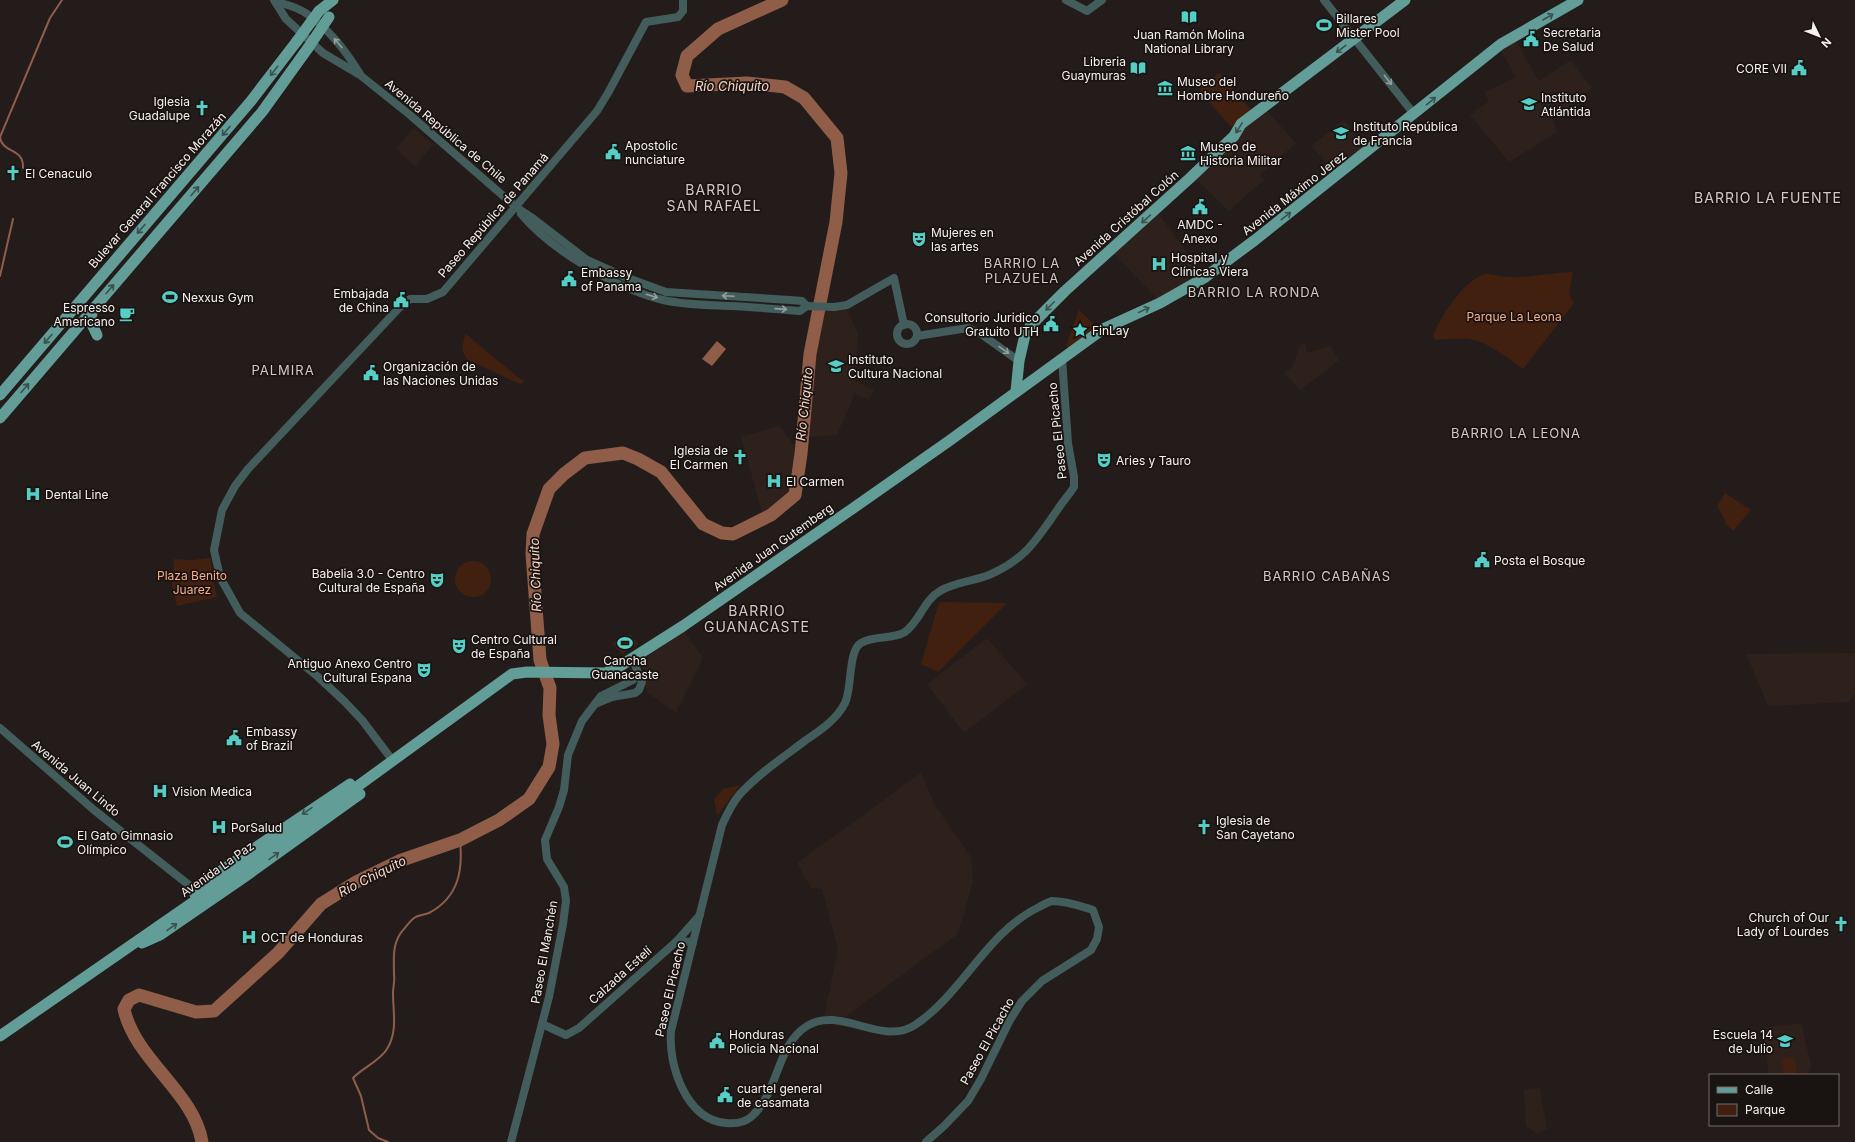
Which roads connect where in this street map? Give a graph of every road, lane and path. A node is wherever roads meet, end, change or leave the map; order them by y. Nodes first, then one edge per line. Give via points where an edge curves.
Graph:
1 (683, 0) edge
2 (1066, 0) edge
3 (1102, 0) edge
4 (1324, 0) edge
5 (1405, 0) edge
6 (1578, 0) edge
7 (274, 1) edge
8 (333, 1) edge
9 (324, 14) junction
10 (1356, 38) junction
11 (360, 75) junction
12 (1414, 114) junction
13 (516, 207) junction
14 (93, 309) junction
15 (904, 325) junction
16 (97, 335) dead end
17 (917, 336) junction
18 (1062, 358) junction
19 (1019, 360) junction
20 (1016, 391) junction
21 (0, 395) edge
22 (0, 418) edge
23 (632, 658) junction
24 (527, 672) joint
25 (639, 674) junction
26 (592, 706) junction
27 (0, 728) edge
28 (391, 763) junction
29 (194, 891) junction
30 (206, 901) junction
31 (700, 915) junction
32 (677, 941) junction
33 (693, 942) junction
34 (112, 957) junction
35 (542, 1024) junction
36 (0, 1036) edge
37 (511, 1142) edge
38 (926, 1142) edge

1 - 13 street, Paseo República de Panamá via 683,11 678,17 646,22 597,111
2 - 3 street via 1087,11
4 - 10 street
5 - 10 main road, Avenida Cristóbal Colón
12 -> 6 main road, Avenida Máximo Jerez via 1501,44
7 - 11 street, Avenida República de Chile via 286,19 322,53
11 -> 7 street, Avenida República de Chile via 335,39 307,13
8 - 9 main road, Bulevar General Francisco Morazán
14 -> 9 main road, Bulevar General Francisco Morazán, bridge via 262,112 308,48
9 -> 21 main road, Bulevar General Francisco Morazán, bridge via 297,41 251,101
10 -> 12 street
10 -> 19 main road, Avenida Cristóbal Colón via 1241,124 1234,136 1190,178 1065,291 1031,325 1025,335
11 - 13 street, Avenida República de Chile
18 -> 12 main road, Avenida Máximo Jerez via 1103,329 1160,303 1204,278
13 - 15 street, Avenida República de Chile via 586,260 666,292 802,301 808,306 834,307 847,305 894,278
13 - 28 street, Paseo República de Panamá via 443,292 427,299 410,299 405,302 367,342 235,486 222,510 218,526 214,550 217,568 240,613 344,701 362,720
14 - 16 main road via 90,320
22 -> 14 main road
15 - 17 street via 914,327
15 - 17 street via 899,328 898,334 902,342 911,343
17 -> 19 street via 968,328
18 - 20 main road, Avenida Máximo Jerez
18 - 31 street, Paseo El Picacho via 1074,487 1037,540 1017,559 989,575 940,591 904,632 861,642 858,645 851,668 849,694 840,711 826,726 774,764 740,794 729,809 722,825
19 - 20 main road, Avenida Cristóbal Colón
20 - 23 main road, Avenida Juan Gutemberg via 852,509 683,626
23 - 24 main road, Avenida Juan Gutemberg via 605,673
23 - 25 street
24 - 28 main road, Avenida La Paz via 512,674
25 - 26 street, Paseo El Manchén via 633,680 608,691
25 - 26 street via 642,682 635,693
26 - 35 street, Paseo El Manchén via 571,746 564,790 545,840 547,859 564,887 566,901
27 - 29 street, Avenida Juan Lindo via 94,810
28 -> 29 main road via 364,775 311,808
30 -> 28 main road via 372,785
28 - 34 main road, Avenida La Paz
29 - 30 main road, bridge via 198,900
34 -> 30 main road via 160,935
31 - 32 street, Calzada Estelí
31 - 33 street, Paseo El Picacho
32 - 33 street
32 - 35 street, Calzada Estelí via 579,1028 566,1035
33 - 38 street, Paseo El Picacho via 671,1031 672,1060 682,1089 702,1113 718,1122 736,1124 750,1118 763,1106 789,1045 798,1032 808,1025 837,1021 895,1032 914,1026 949,995 1008,928 1031,911 1051,901 1073,903 1093,910 1099,927 1097,939 1091,950 1042,981 1022,1001 968,1101
34 - 36 main road, Avenida La Paz
35 - 37 street, Paseo El Manchén

